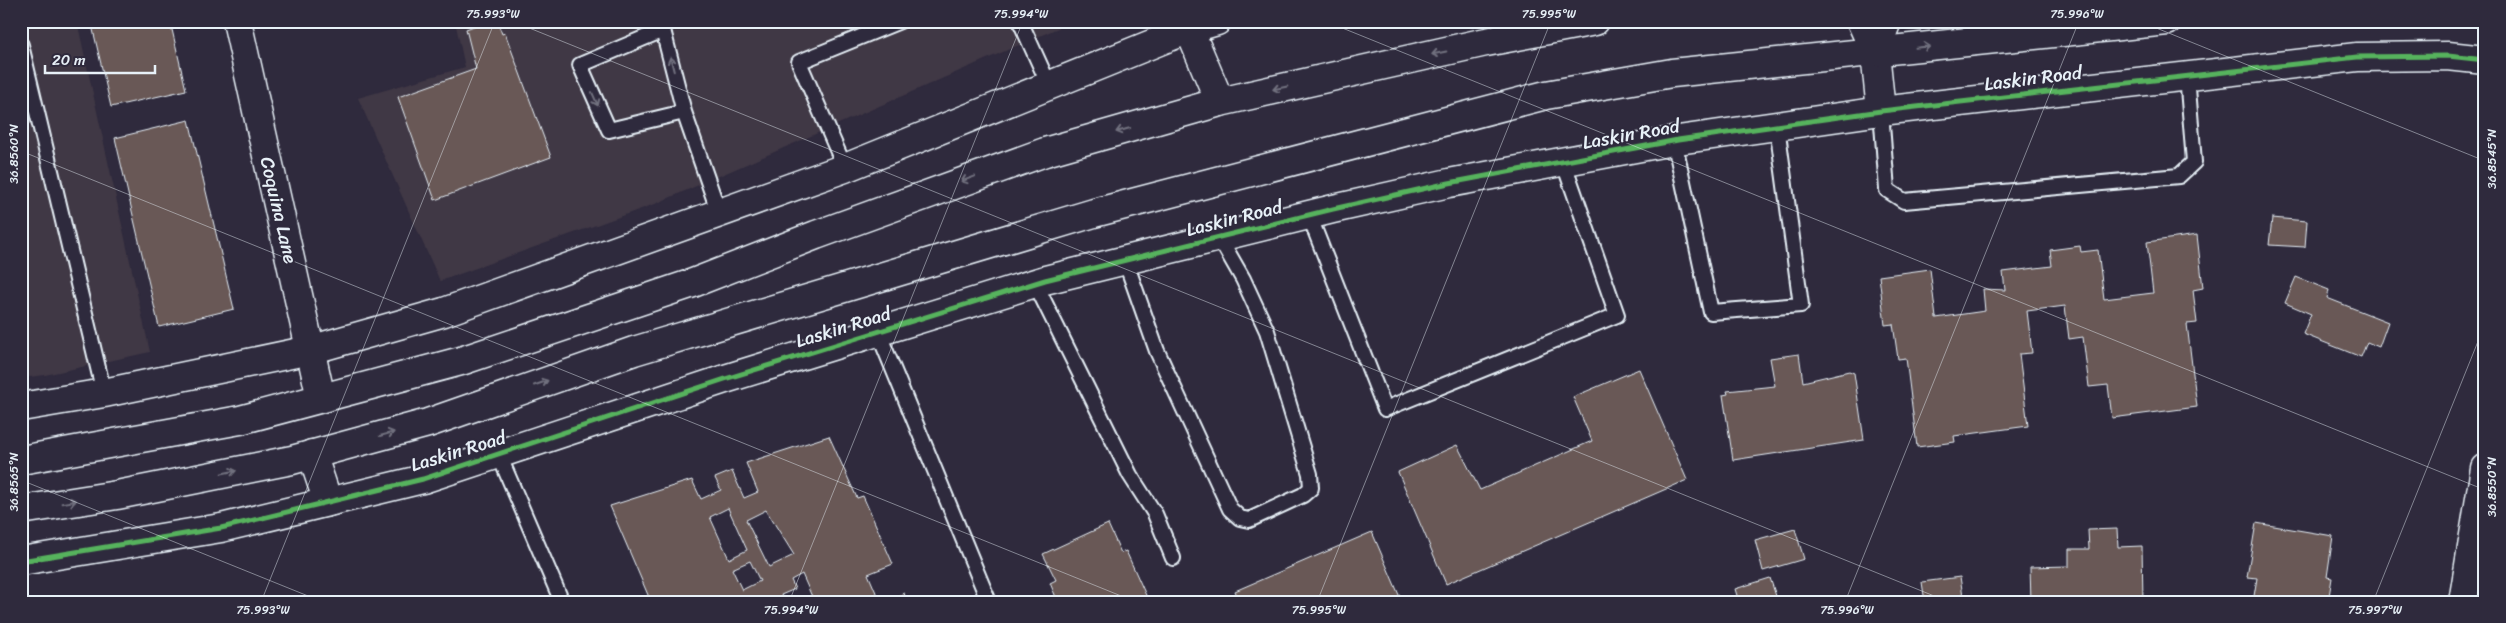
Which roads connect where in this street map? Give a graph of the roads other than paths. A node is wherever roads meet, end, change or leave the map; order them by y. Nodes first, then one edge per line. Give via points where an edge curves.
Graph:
1 (237, 21) edge
2 (900, 21) edge
3 (1020, 21) edge
4 (1217, 21) edge
5 (1595, 21) edge
6 (1861, 21) edge
7 (1886, 21) edge
8 (2166, 21) edge
9 (1188, 25) edge
10 (1484, 32) edge
11 (21, 45) edge
12 (1875, 52) junction
13 (2485, 60) edge
14 (2187, 76) junction
15 (1049, 85) junction
16 (1220, 102) junction
17 (1881, 111) junction
18 (684, 112) junction
19 (1777, 126) junction
20 (1674, 140) junction
21 (1563, 161) junction
22 (845, 168) junction
23 (720, 213) junction
24 (1309, 215) junction
25 (1219, 237) junction
26 (1125, 260) junction
27 (1034, 284) junction
28 (878, 332) junction
29 (310, 350) junction
30 (104, 393) junction
31 (321, 398) junction
32 (21, 407) edge
33 (312, 454) junction
34 (499, 455) junction
35 (21, 460) edge
36 (2485, 468) edge
37 (328, 502) junction
38 (21, 510) edge
39 (2477, 554) edge
40 (1173, 558) dead end
41 (21, 561) edge
42 (562, 602) edge
43 (989, 602) edge
44 (2463, 602) edge

1 - 29 street, Coquina Lane
2 - 22 lane via 799,62
3 - 15 lane
4 - 9 street
5 - 10 street
6 - 12 street
7 - 12 street
12 -> 8 street, Laskin Road
9 - 15 street
9 - 16 street
10 -> 16 street
11 - 30 lane
12 - 17 street
33 -> 12 street, Laskin Road via 428,423 634,351 1094,213 1546,95 1672,73
13 - 14 street, Laskin Road via 2448,56 2357,57
14 - 17 street, Laskin Road
14 - 17 lane via 2194,162 2180,176 1904,201 1887,190
15 - 22 street
16 -> 31 street via 1045,152 692,283 461,361
17 - 19 street, Laskin Road
18 -> 18 lane via 663,30 580,65 609,130
18 - 23 lane
19 - 20 street, Laskin Road
19 - 20 lane via 1801,306 1711,312
20 - 21 street, Laskin Road
21 - 24 street, Laskin Road
21 - 24 lane via 1617,315 1385,409
22 - 23 street
23 - 29 street via 444,312
24 - 25 street, Laskin Road
25 - 26 street, Laskin Road
25 - 26 lane via 1267,331 1312,488 1248,520 1230,509 1157,351
26 - 27 street, Laskin Road
27 - 28 street, Laskin Road
27 - 40 lane via 1130,475 1155,514
28 - 34 street, Laskin Road
28 - 43 lane
29 - 30 street
29 - 31 street, Coquina Lane
30 - 32 street
31 - 35 street via 240,420
33 - 37 street
38 -> 33 street, Laskin Road via 117,495
34 - 37 street, Laskin Road via 423,479
34 - 42 lane
36 - 39 street
37 - 41 street, Laskin Road via 221,528
39 - 44 street

